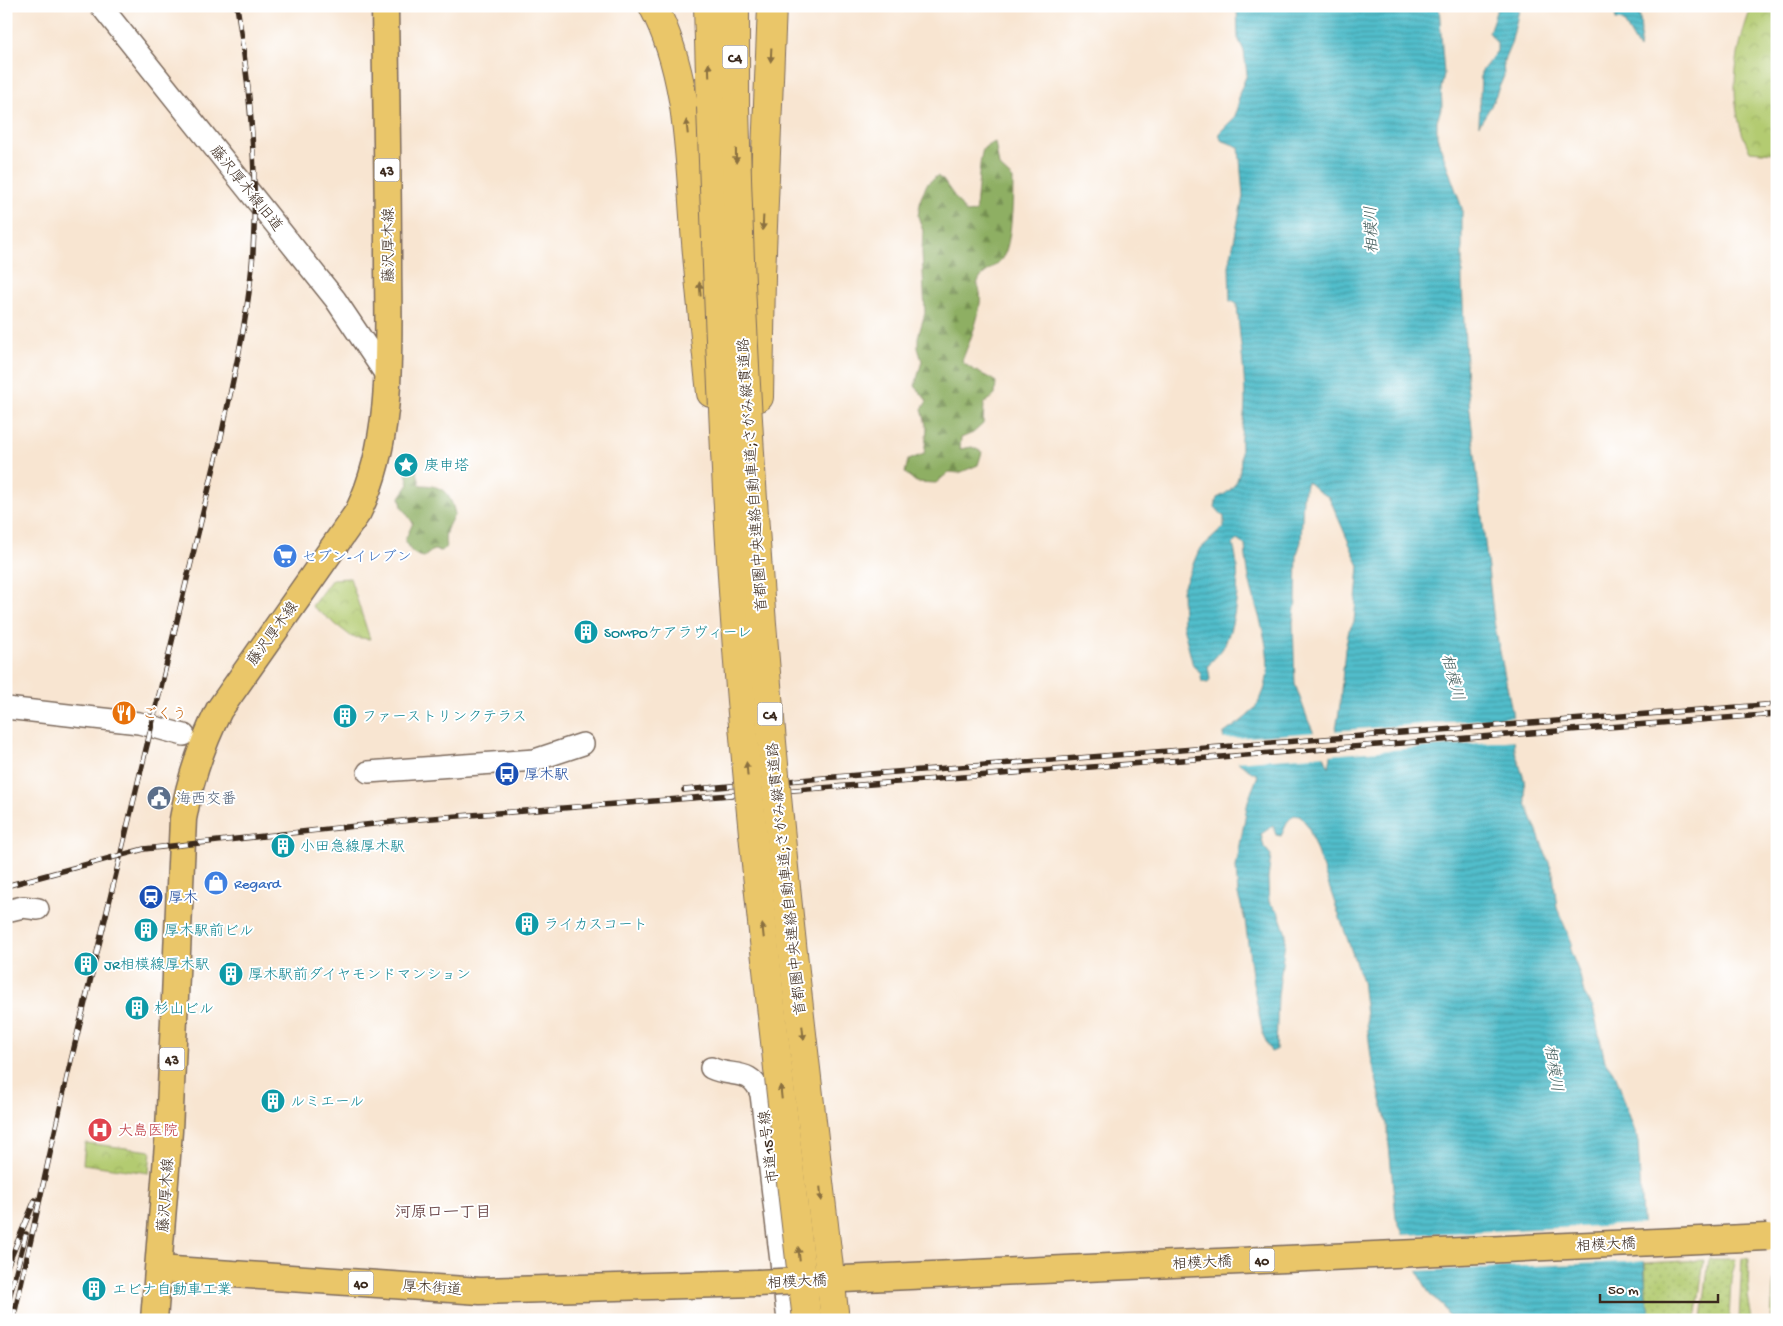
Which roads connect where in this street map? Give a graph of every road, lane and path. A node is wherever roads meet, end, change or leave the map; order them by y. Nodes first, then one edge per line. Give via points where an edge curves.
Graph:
1 (101, 6) edge
2 (386, 6) edge
3 (653, 6) edge
4 (708, 6) edge
5 (735, 6) edge
6 (772, 6) edge
7 (723, 107) junction
8 (386, 375) junction
9 (734, 598) junction
10 (6, 708) edge
11 (215, 717) junction
12 (184, 735) junction
13 (772, 742) junction
14 (583, 744) dead end
15 (368, 772) dead end
16 (184, 819) junction
17 (38, 909) dead end
18 (6, 910) edge
19 (711, 1068) dead end
20 (1772, 1236) edge
21 (159, 1269) junction
22 (757, 1283) joint
23 (786, 1309) edge
24 (154, 1320) edge
25 (807, 1320) edge
26 (835, 1320) edge

1 - 8 street, 藤沢厚木線旧道 via 335,299
2 - 8 main road, 藤沢厚木線 / 43
9 -> 3 highway, bridge via 699,288 686,123 670,45
7 -> 4 highway, C4
5 - 7 highway, C4
6 -> 13 highway, bridge via 758,353 771,643
7 - 9 highway, 首都圏中央連絡自動車道;さがみ縦貫道路 / C4, bridge
7 -> 13 highway, 首都圏中央連絡自動車道;さがみ縦貫道路 / C4, bridge via 738,217 746,405
8 - 11 main road, 藤沢厚木線 / 43 via 377,456 358,512
25 -> 9 highway, 首都圏中央連絡自動車道;さがみ縦貫道路 / C4, bridge via 759,896
10 - 12 street via 130,722
11 - 12 street via 201,729
11 - 16 main road, 藤沢厚木線 / 43 via 196,759
12 - 16 street via 187,746 179,796
13 -> 26 highway, 首都圏中央連絡自動車道;さがみ縦貫道路 / C4, bridge
14 - 15 street via 535,760
16 - 21 main road, 藤沢厚木線 / 43 via 169,1141
17 - 18 street
19 - 23 street, 市道15号線 via 750,1077 761,1094
20 - 22 main road, 相模大橋 / 40, bridge
21 - 22 main road, 厚木街道 / 40 via 480,1291
21 - 24 main road

